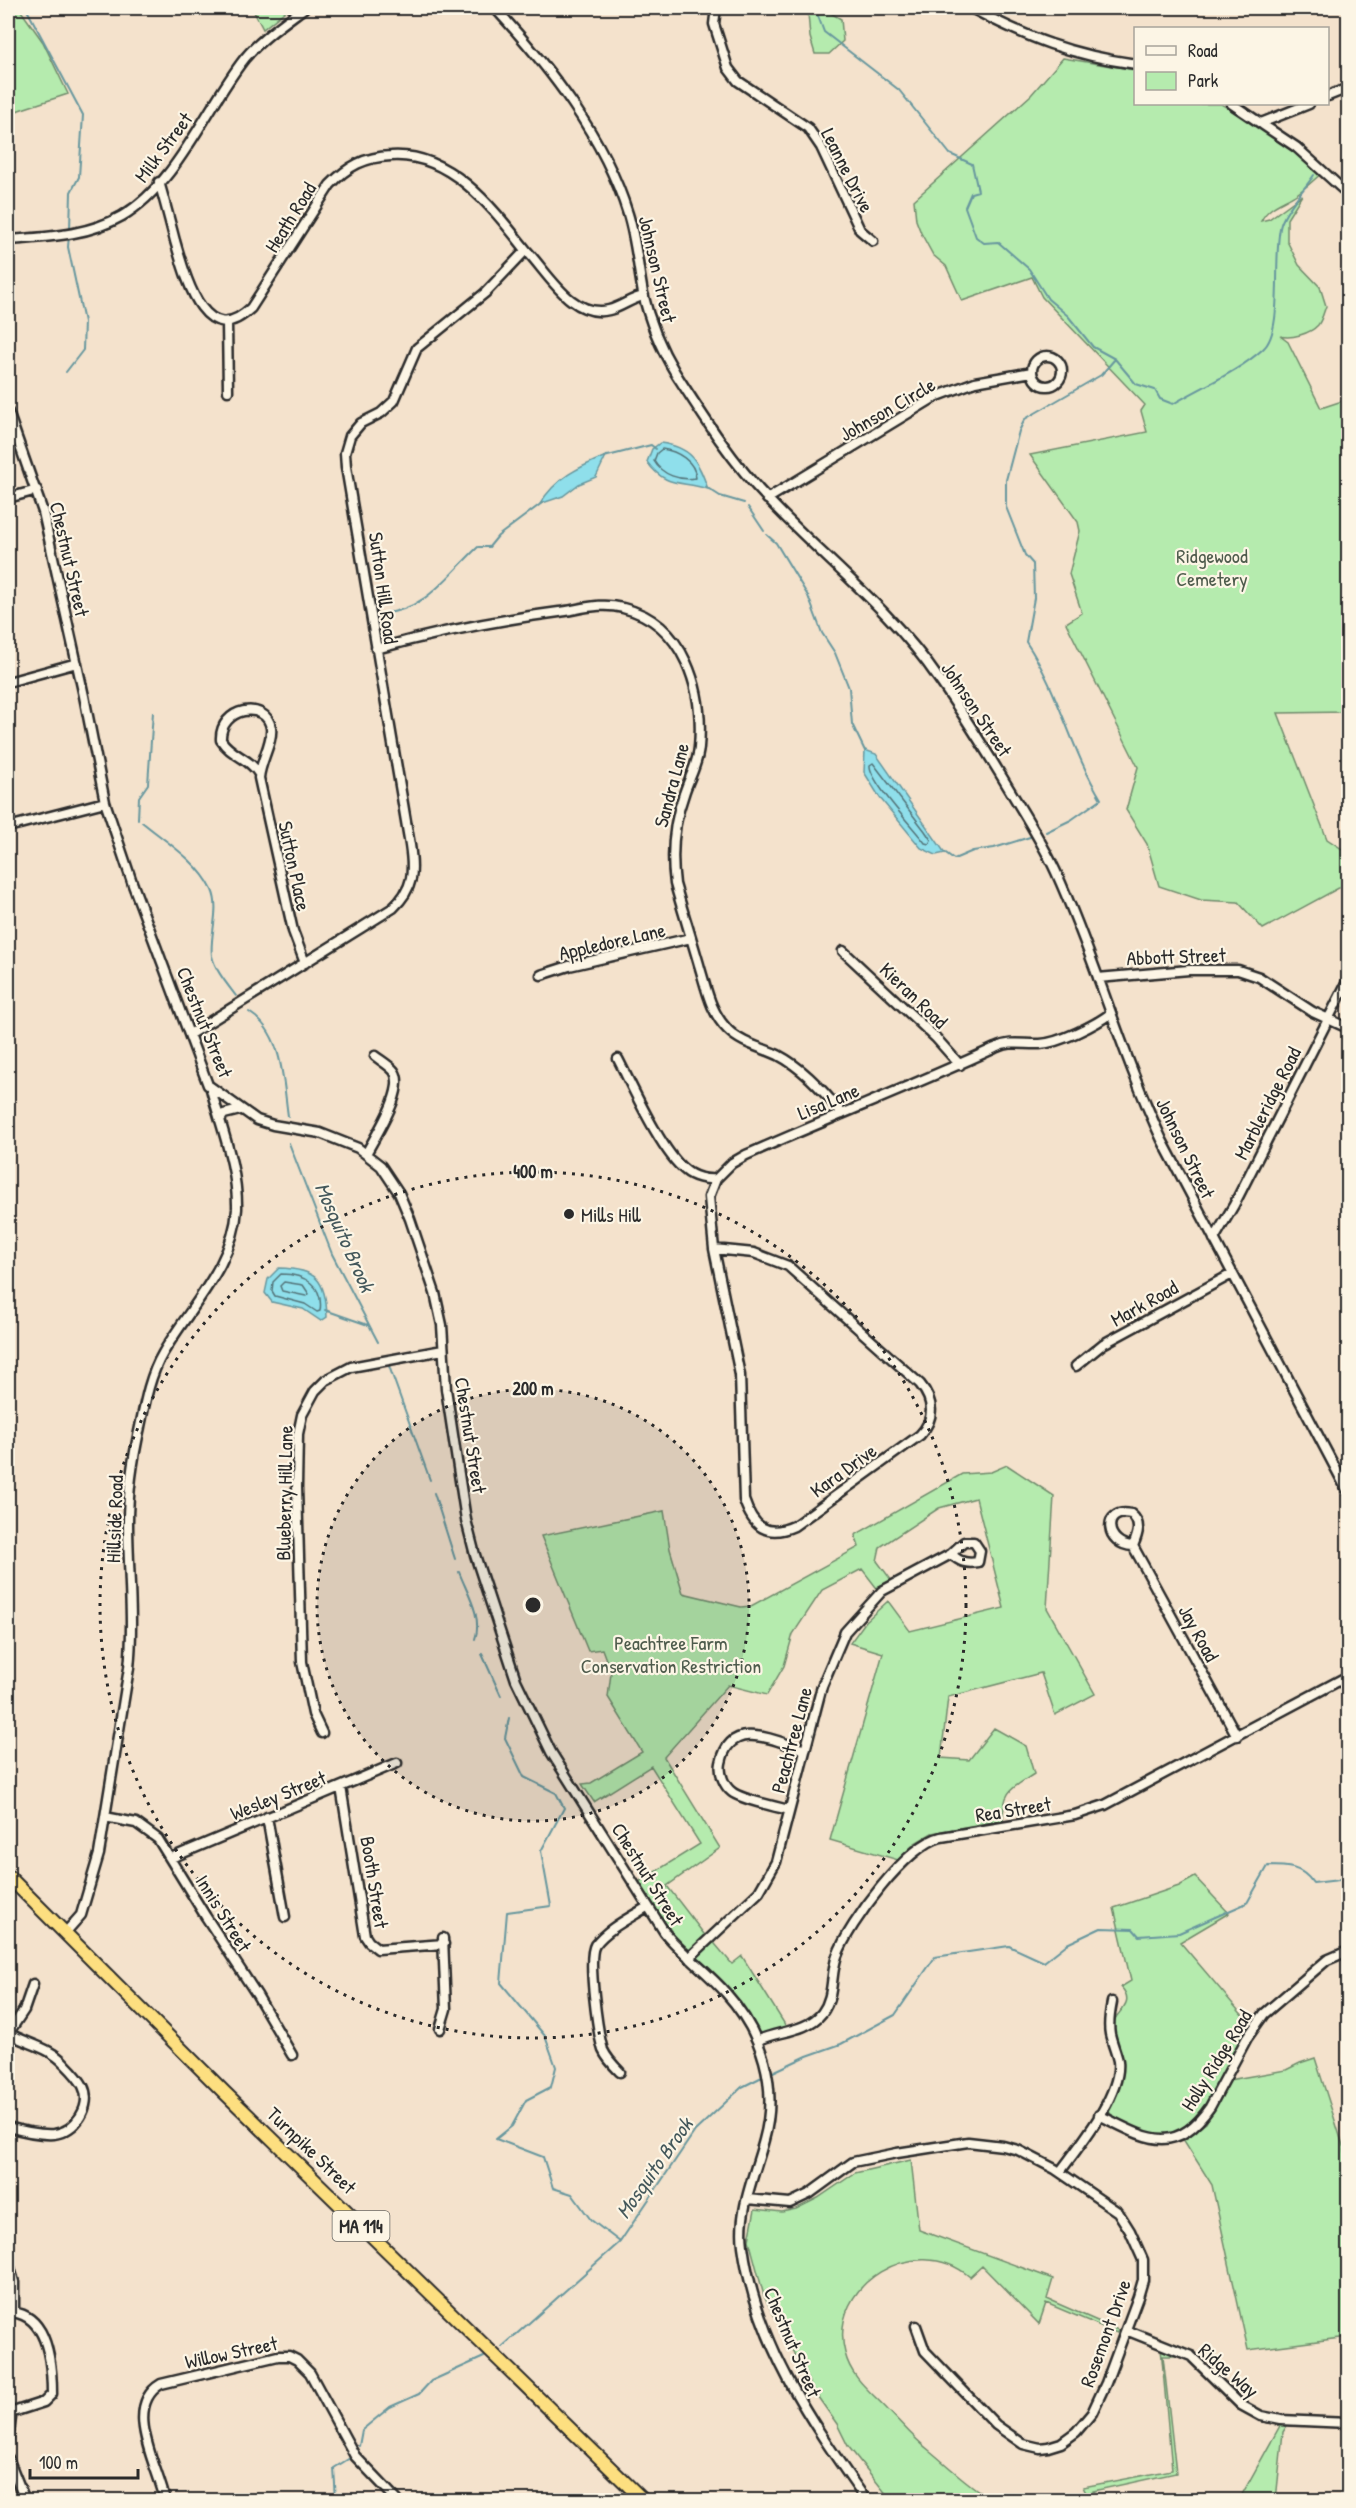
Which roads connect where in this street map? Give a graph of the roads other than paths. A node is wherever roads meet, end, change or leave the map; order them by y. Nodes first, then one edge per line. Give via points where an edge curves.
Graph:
1 (304, 8) edge
2 (495, 8) edge
3 (716, 8) edge
4 (971, 8) edge
5 (1134, 64) edge
6 (1348, 88) edge
7 (1329, 96) edge
8 (1234, 105) edge
9 (1306, 105) edge
10 (1261, 123) junction
11 (159, 182) junction
12 (1348, 194) edge
13 (8, 240) edge
14 (873, 241) dead end
15 (526, 249) junction
16 (644, 296) junction
17 (226, 322) junction
18 (1032, 372) dead end
19 (228, 392) dead end
20 (8, 411) edge
21 (36, 490) junction
22 (8, 498) edge
23 (767, 499) junction
24 (376, 649) junction
25 (77, 663) junction
26 (8, 682) edge
27 (259, 774) junction
28 (105, 802) junction
29 (8, 828) edge
30 (691, 939) junction
31 (843, 951) dead end
32 (305, 963) junction
33 (541, 975) dead end
34 (1098, 978) junction
35 (1348, 980) edge
36 (1111, 1013) junction
37 (1329, 1019) junction
38 (1348, 1028) edge
39 (190, 1034) junction
40 (375, 1056) dead end
41 (618, 1059) dead end
42 (960, 1065) junction
43 (211, 1089) junction
44 (240, 1110) junction
45 (842, 1114) junction
46 (220, 1120) junction
47 (366, 1154) junction
48 (716, 1179) junction
49 (1214, 1239) junction
50 (714, 1249) junction
51 (1232, 1274) junction
52 (443, 1350) junction
53 (1076, 1366) dead end
54 (1348, 1492) edge
55 (1133, 1545) dead end
56 (951, 1554) dead end
57 (1348, 1676) edge
58 (322, 1733) dead end
59 (1237, 1736) junction
60 (805, 1750) junction
61 (397, 1763) dead end
62 (341, 1787) junction
63 (789, 1810) junction
64 (267, 1816) junction
65 (105, 1817) junction
66 (171, 1858) junction
67 (8, 1876) edge
68 (647, 1906) junction
69 (285, 1917) dead end
70 (65, 1933) junction
71 (1348, 1951) edge
72 (689, 1958) junction
73 (33, 1984) dead end
74 (1112, 2002) dead end
75 (440, 2029) dead end
76 (8, 2034) edge
77 (759, 2040) junction
78 (292, 2055) dead end
79 (620, 2072) dead end
80 (1099, 2115) junction
81 (8, 2127) edge
82 (1060, 2172) junction
83 (747, 2199) junction
84 (8, 2261) edge
85 (10, 2312) edge
86 (916, 2326) dead end
87 (1126, 2330) junction
88 (9, 2410) edge
89 (1348, 2423) edge
90 (8, 2440) edge
91 (8, 2458) edge
92 (25, 2500) edge
93 (165, 2500) edge
94 (397, 2500) edge
95 (643, 2500) edge
96 (866, 2500) edge

1 - 11 street, Milk Street via 247,57
2 - 16 street, Johnson Street via 554,79 607,162 629,216
3 - 14 street, Leanne Drive via 714,24 728,68 738,81 808,128 860,230
4 - 5 street via 1048,45 1091,58
6 - 7 street
8 - 10 street
9 - 10 street
10 - 12 street via 1296,147
11 - 13 street, Milk Street via 123,215 70,234
11 - 17 street via 190,290 204,312
15 - 16 street via 581,308 611,310 631,298
15 - 17 street, Heath Road via 488,205 453,173 424,158 366,159 343,171 330,185 251,308 237,320
15 - 24 street, Sutton Hill Road via 485,292 417,348 394,401 354,429 346,445 346,467
16 - 23 street, Johnson Street via 674,370
17 - 19 street
18 - 23 street, Johnson Circle via 975,382 935,397
20 - 21 street, Chestnut Street
21 - 22 street
21 - 25 street, Chestnut Street
23 - 34 street, Johnson Street via 861,589 938,677 1046,849
24 - 30 street, Sandra Lane via 460,627 600,605 634,612 665,631 688,665 699,719 699,750 676,820 672,847 675,884
24 - 32 street, Sutton Hill Road via 411,845 410,885 393,908
25 - 26 street
25 - 28 street, Chestnut Street
27 - 27 street, Sutton Place via 270,724 257,712 234,713 224,725 221,740
27 - 32 street, Sutton Place via 293,931
28 - 29 street
28 - 39 street, Chestnut Street
30 - 33 street, Appledore Lane
30 - 45 street, Sandra Lane via 709,1000 727,1029 746,1043 792,1064
31 - 42 street, Kieran Road
32 - 39 street, Sutton Hill Road
34 - 36 street, Johnson Street
34 - 37 street, Abbott Street via 1238,970 1258,977
35 - 37 street, Marbleridge Road
36 - 42 street, Lisa Lane via 1056,1041 1008,1043
36 - 49 street, Johnson Street via 1154,1122
37 - 38 street, Abbott Street
37 - 49 street, Marbleridge Road
39 - 43 street, Chestnut Street
40 - 47 street via 394,1071 398,1084
41 - 48 street via 678,1164 693,1175
42 - 45 street, Lisa Lane
43 - 44 street, Chestnut Street
43 - 46 street, Hillside Road
44 - 46 street via 224,1114
44 - 47 street, Chestnut Street via 263,1123 345,1141
45 - 48 street, Lisa Lane via 746,1155
46 - 65 street, Hillside Road via 235,1180 235,1221 208,1288 163,1353 140,1427 128,1512 130,1651
47 - 52 street, Chestnut Street via 388,1175 410,1219 435,1293
48 - 50 street, Kara Drive via 709,1197
49 - 51 street, Johnson Street
50 - 50 street, Kara Drive via 754,1253 788,1266 883,1349 920,1384 929,1398 931,1416 920,1435 794,1526 779,1532 758,1525 744,1500 740,1375
51 - 53 street, Mark Road via 1103,1344
51 - 54 street, Johnson Street
52 - 58 street, Blueberry Hill Lane via 351,1367 326,1380 302,1415 297,1477 302,1662 310,1703
52 - 68 street, Chestnut Street via 468,1529 516,1680 548,1746
55 - 59 street, Jay Road
56 - 60 street, Peachtree Lane via 882,1591 845,1632 822,1686
57 - 59 street, Rea Street
59 - 77 street, Rea Street via 1098,1808 1067,1817 941,1837 921,1845 855,1921 837,1956 832,1990 822,2013 809,2023
60 - 63 street, Peachtree Lane
60 - 63 street via 756,1735 733,1740 723,1753 720,1768 732,1793
61 - 62 street, Wesley Street
62 - 64 street, Wesley Street
62 - 75 street, Booth Street via 369,1942 378,1949 444,1941 446,2009
63 - 72 street, Peachtree Lane via 776,1862 759,1892
64 - 66 street, Wesley Street
64 - 69 street
65 - 66 street, Innis Street via 144,1826
65 - 70 street, Hillside Road via 87,1898 81,1915
66 - 78 street, Innis Street
67 - 70 highway, Turnpike Street / MA 114
68 - 72 street, Chestnut Street via 664,1933
68 - 79 street via 613,1928 591,1954 603,2050
70 - 95 highway, Turnpike Street / MA 114
71 - 80 street, Holly Ridge Road via 1327,1960 1264,2014 1210,2107 1186,2132 1166,2139 1144,2137
72 - 77 street, Chestnut Street via 726,1992
73 - 76 street via 24,2010
74 - 80 street via 1110,2032 1117,2073
76 - 81 street via 50,2051 65,2063 83,2086 85,2103 72,2127 63,2132
77 - 83 street, Chestnut Street via 768,2080 769,2113
80 - 82 street via 1083,2144
82 - 83 street, Rosemont Drive via 1018,2150 968,2142 853,2163 790,2204
82 - 87 street, Rosemont Drive via 1118,2212 1140,2252 1143,2280
83 - 96 street, Chestnut Street via 742,2244 760,2316 800,2404
84 - 85 street via 14,2282
85 - 88 street via 27,2316 41,2331 52,2394 44,2403
86 - 87 street, Rosemont Drive via 925,2351 996,2426 1023,2444 1040,2448 1061,2442 1088,2418
87 - 89 street, Ridge Way via 1191,2356 1241,2405 1261,2416
88 - 90 street
91 - 92 street
93 - 94 street, Willow Street via 142,2424 149,2392 161,2384 278,2355 297,2360 310,2373 355,2456

